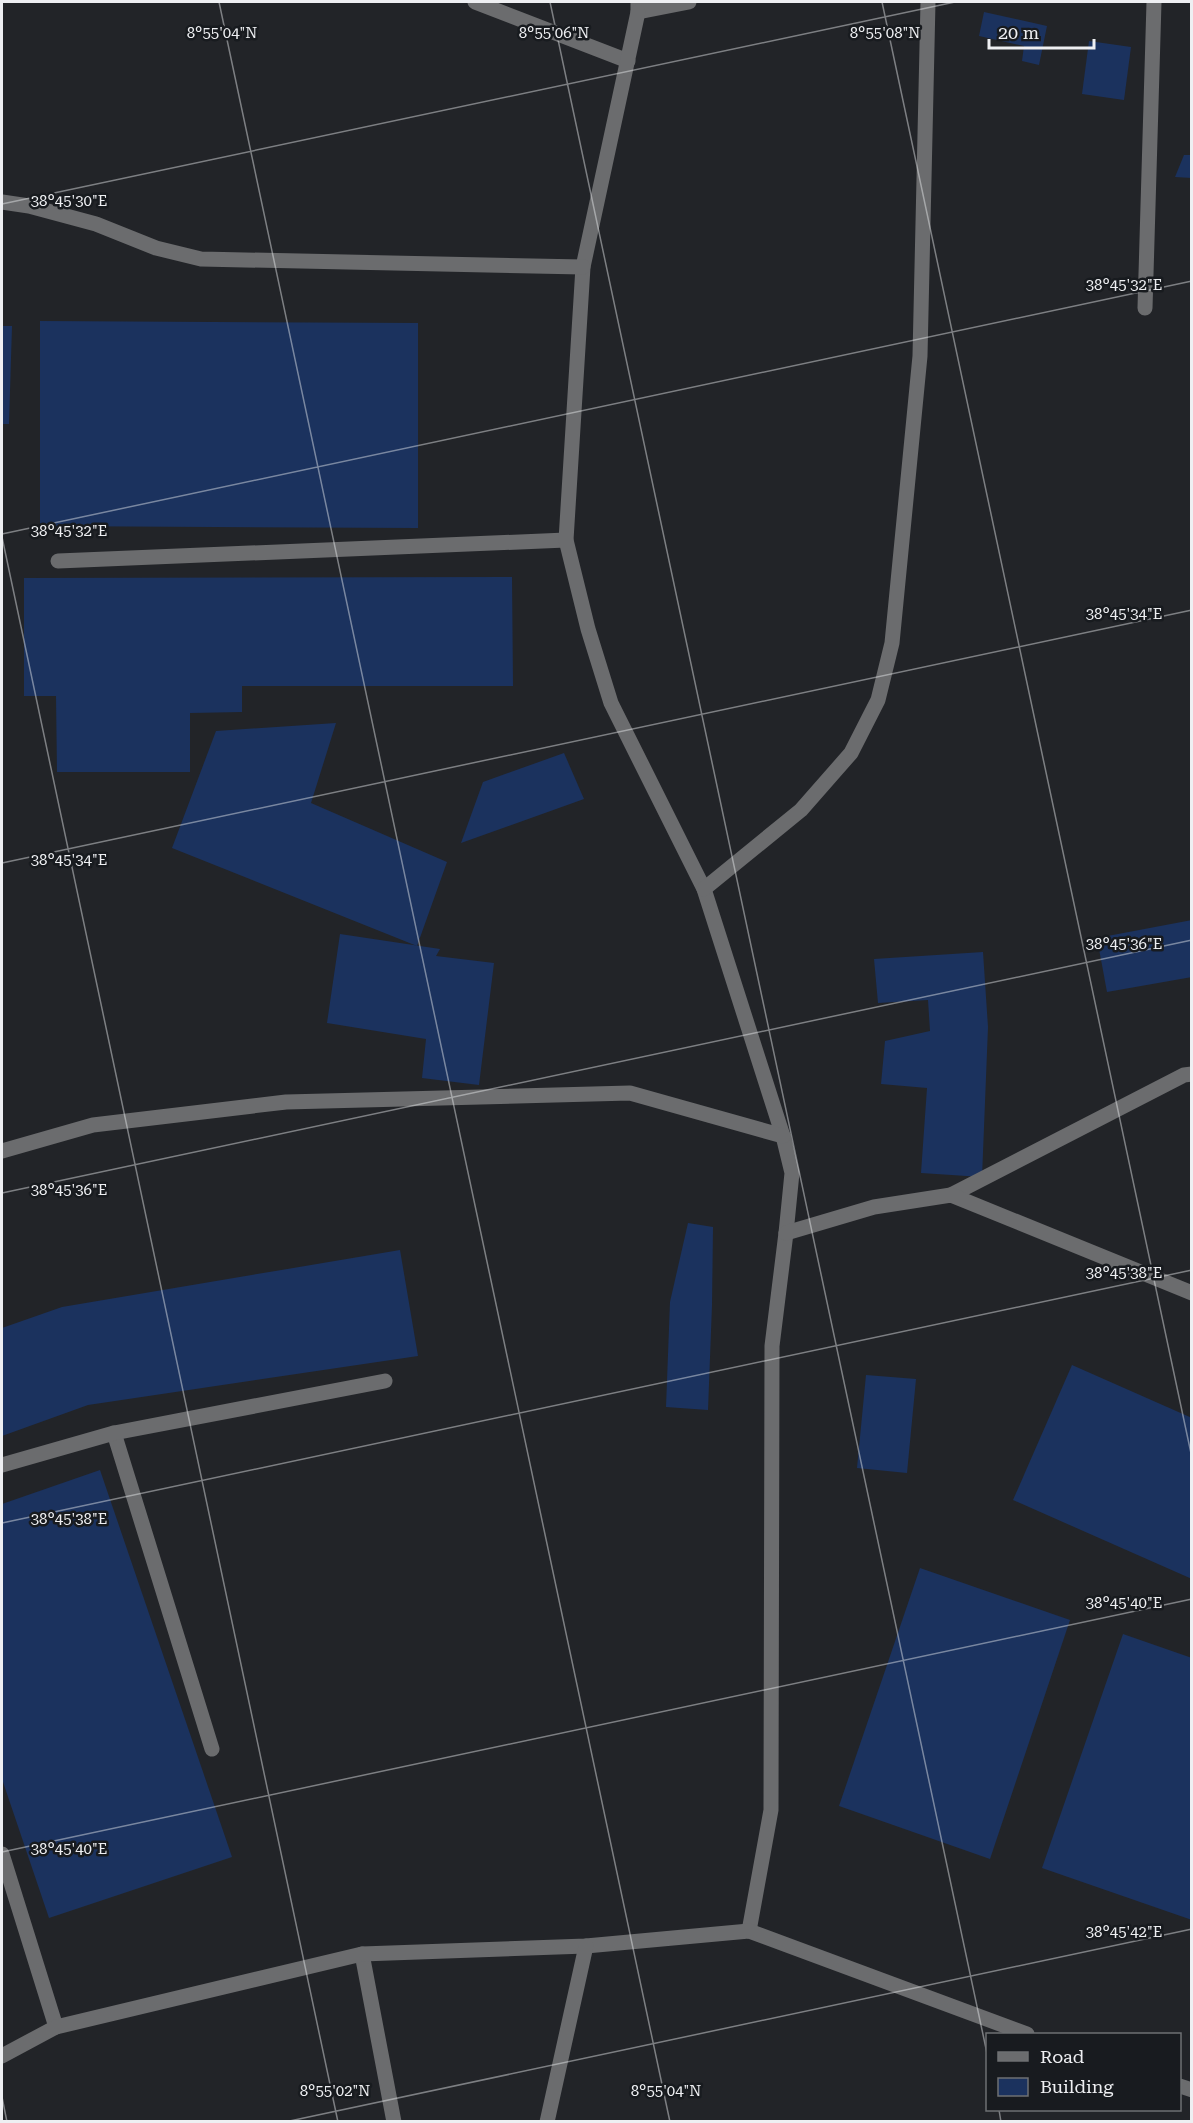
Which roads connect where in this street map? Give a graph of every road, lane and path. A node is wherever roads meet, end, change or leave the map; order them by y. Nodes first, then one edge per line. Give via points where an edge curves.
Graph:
1 (475, 2) edge
2 (689, 2) edge
3 (928, 2) edge
4 (1154, 2) edge
5 (638, 7) edge
6 (628, 61) junction
7 (2, 202) edge
8 (583, 267) junction
9 (1145, 308) dead end
10 (566, 540) junction
11 (58, 561) dead end
12 (704, 890) junction
13 (1189, 1073) edge
14 (783, 1136) junction
15 (2, 1151) edge
16 (951, 1195) junction
17 (786, 1233) junction
18 (1191, 1293) edge
19 (385, 1381) dead end
20 (114, 1433) junction
21 (2, 1465) edge
22 (212, 1749) dead end
23 (2, 1854) edge
24 (749, 1931) junction
25 (586, 1946) junction
26 (362, 1954) junction
27 (56, 2027) junction
28 (1024, 2033) edge
29 (2, 2056) edge
30 (394, 2121) edge
31 (547, 2121) edge

1 - 6 street
2 - 5 street
3 - 12 street via 920,356 892,643 878,700 851,753 801,810
4 - 9 street
5 - 6 street
6 - 8 street
7 - 8 street via 96,224 156,248 201,259
8 - 10 street
10 - 11 street
10 - 12 street via 610,704
12 - 14 street
13 - 16 street
14 - 15 street via 630,1093 286,1102 93,1125
14 - 17 street via 792,1173
16 - 17 street via 874,1207
16 - 18 street
17 - 24 street via 772,1346 771,1810
19 - 20 street
20 - 21 street
20 - 22 street
23 - 27 street
24 - 25 street
24 - 28 street
25 - 26 street
25 - 31 street
26 - 27 street
26 - 30 street
27 - 29 street

